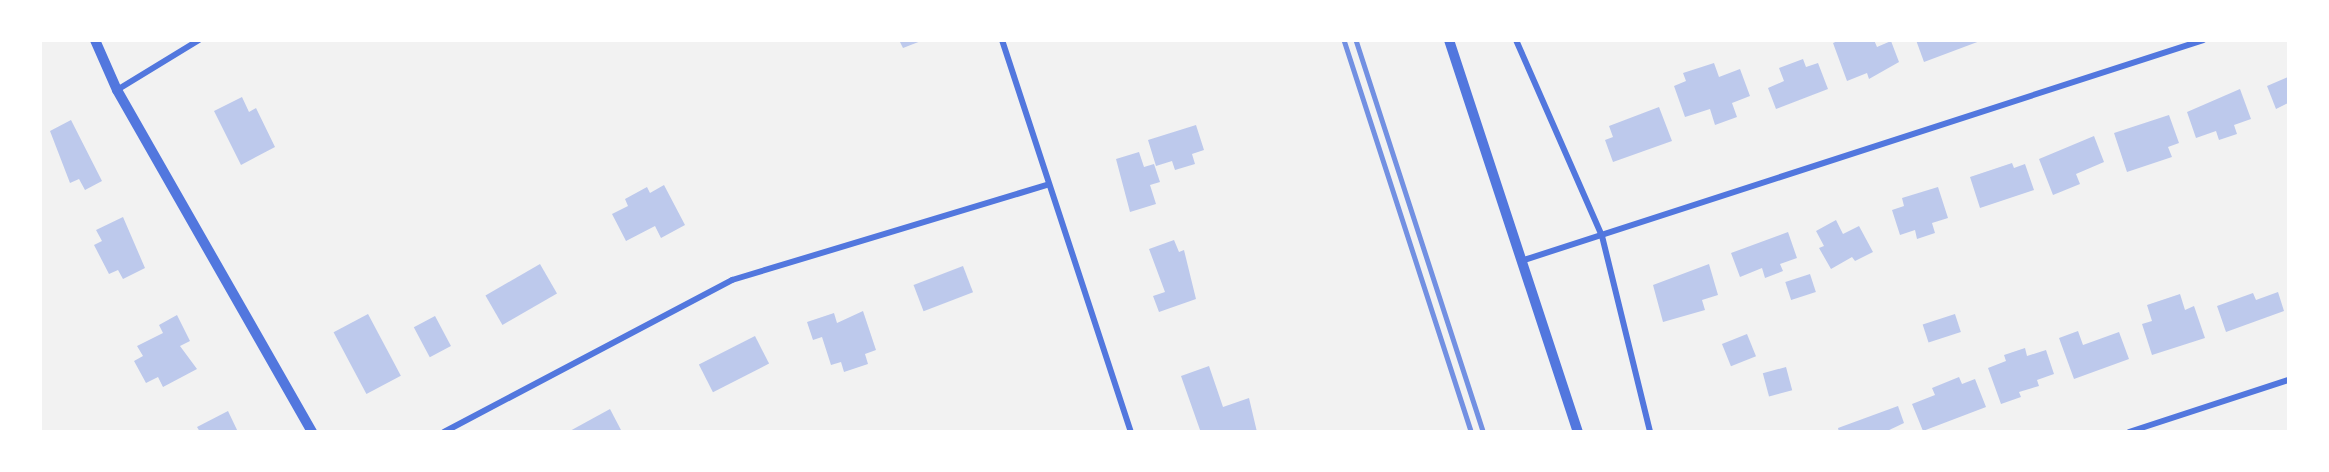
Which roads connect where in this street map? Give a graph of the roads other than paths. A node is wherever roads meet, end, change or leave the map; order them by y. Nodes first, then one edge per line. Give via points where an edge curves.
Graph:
1 (95, 40) edge
2 (199, 40) edge
3 (1002, 40) edge
4 (1449, 40) edge
5 (1516, 40) edge
6 (2203, 40) edge
7 (117, 90) junction
8 (1047, 185) junction
9 (1602, 236) junction
10 (1521, 261) junction
11 (2289, 380) edge
12 (312, 432) edge
13 (444, 432) edge
14 (1131, 432) edge
15 (1578, 432) edge
16 (1650, 432) edge
17 (2129, 432) edge

1 - 7 street
2 - 7 street
3 - 8 street
4 - 10 street
5 - 9 street
6 - 9 street
7 - 12 street
8 - 13 street via 732,279
8 - 14 street
9 - 10 street
9 - 16 street
10 - 15 street
11 - 17 street

